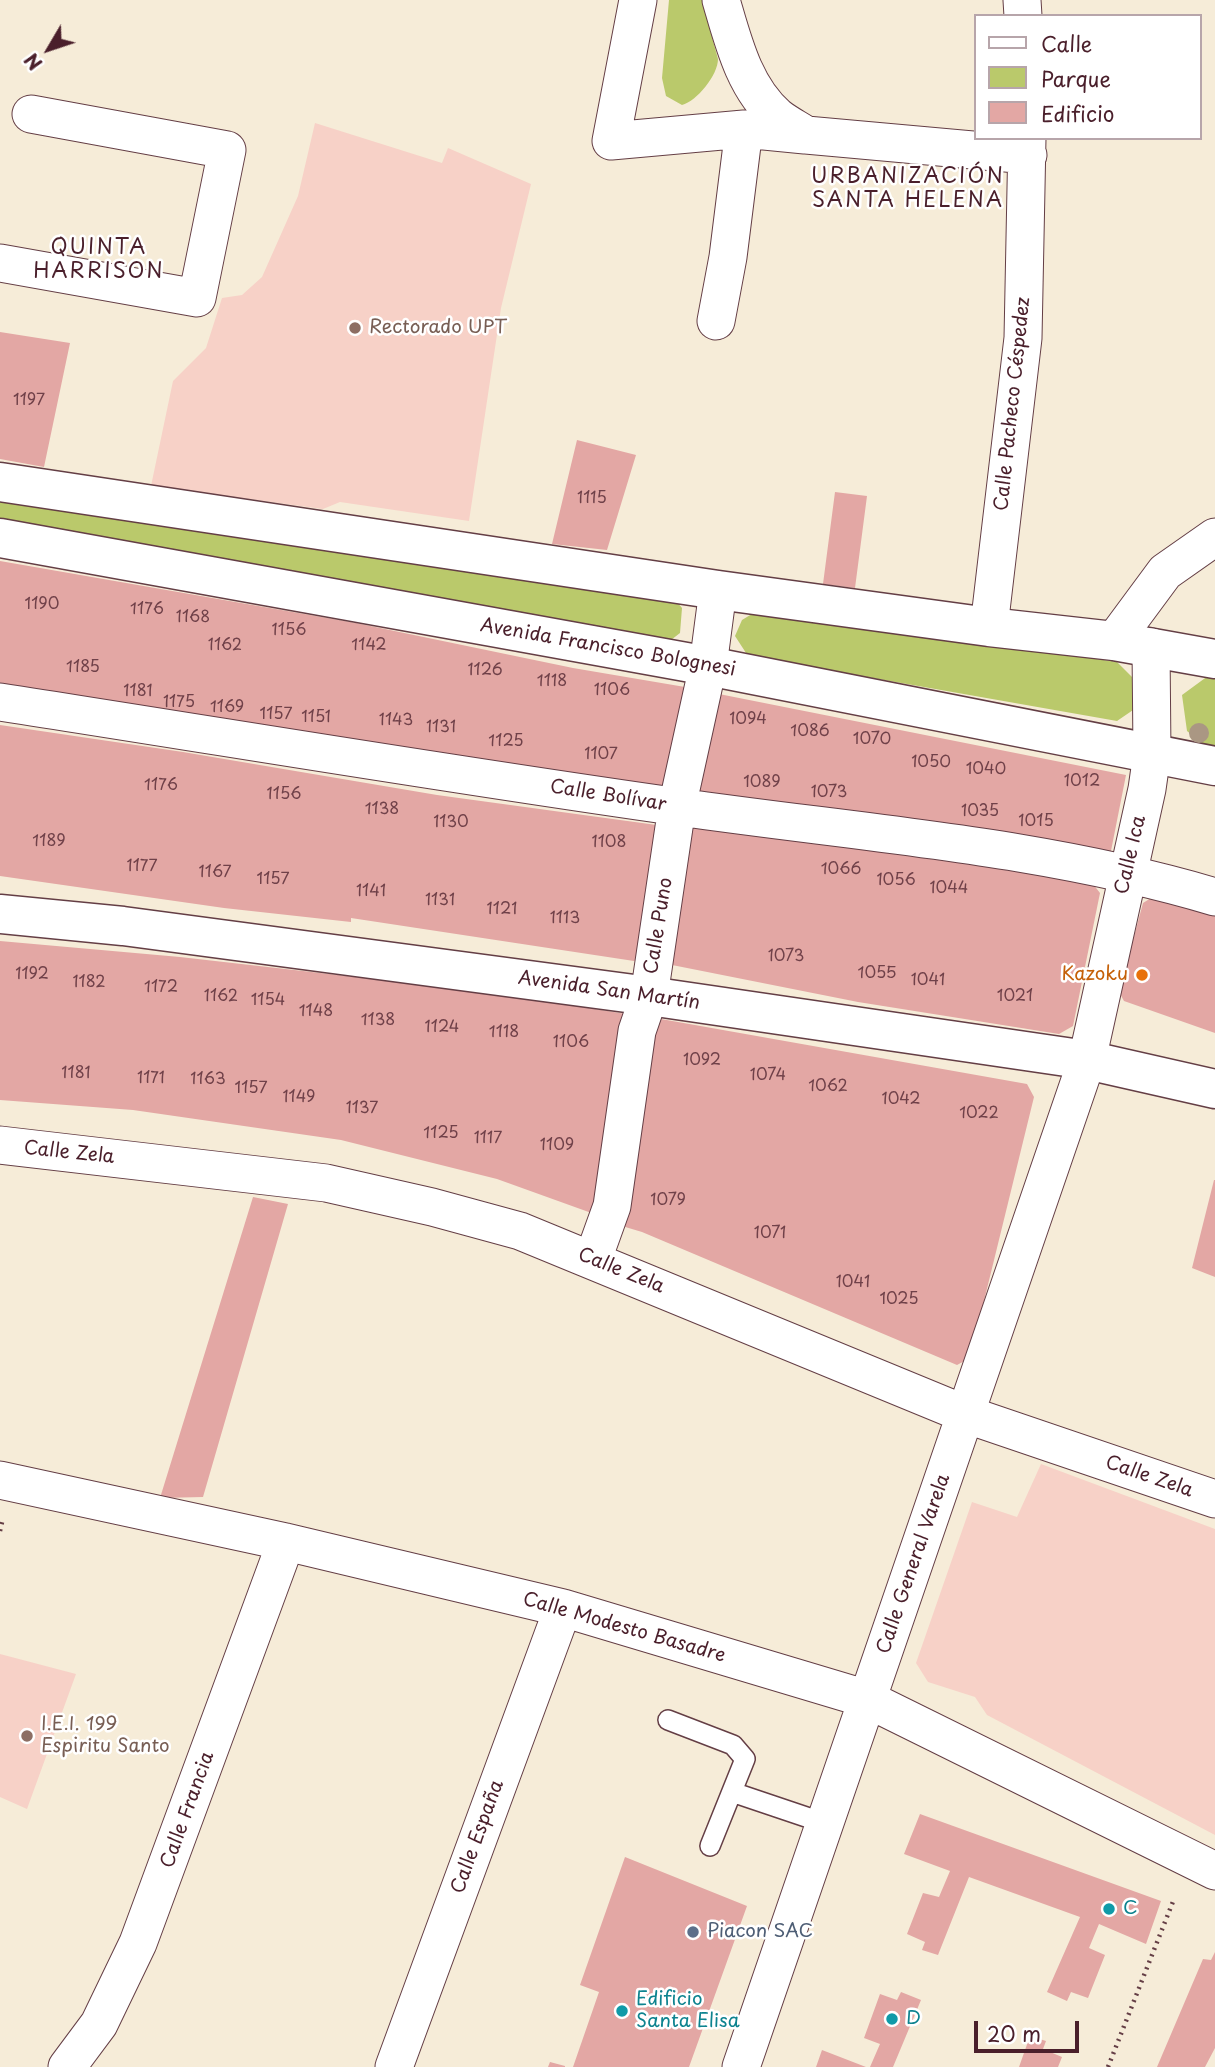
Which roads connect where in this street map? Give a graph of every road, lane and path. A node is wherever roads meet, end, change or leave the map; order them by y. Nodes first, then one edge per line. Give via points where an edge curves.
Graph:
1 (638, 0) edge
2 (721, 0) edge
3 (31, 114) dead end
4 (744, 130) junction
5 (806, 135) junction
6 (1027, 147) edge
7 (0, 263) edge
8 (716, 321) dead end
9 (0, 482) edge
10 (1215, 537) edge
11 (0, 538) edge
12 (719, 590) junction
13 (989, 627) junction
14 (1114, 641) junction
15 (1151, 647) junction
16 (1215, 659) edge
17 (708, 666) junction
18 (0, 702) edge
19 (1152, 754) junction
20 (1215, 766) edge
21 (677, 807) junction
22 (1126, 874) junction
23 (1215, 897) edge
24 (0, 914) edge
25 (649, 996) junction
26 (1087, 1060) junction
27 (1215, 1089) edge
28 (0, 1145) edge
29 (593, 1259) junction
30 (965, 1414) junction
31 (0, 1480) edge
32 (1215, 1499) edge
33 (286, 1542) junction
34 (563, 1608) junction
35 (867, 1699) junction
36 (668, 1720) dead end
37 (732, 1792) junction
38 (824, 1824) junction
39 (710, 1846) dead end
40 (1215, 1871) edge
41 (1174, 1899) dead end
42 (67, 2067) edge
43 (394, 2067) edge
44 (741, 2067) edge
45 (1108, 2067) edge

1 - 4 street via 611,141
2 - 5 street via 735,50 752,85 777,116
3 - 7 street via 227,150 197,298
4 - 5 street
4 - 8 street
5 - 6 street
6 - 13 street, Calle Pacheco Céspedez via 1023,338
9 - 12 main road
10 - 14 street via 1165,572
11 - 17 main road, Avenida Francisco Bolognesi
12 - 13 main road
12 - 17 street, Calle Puno
13 - 14 main road
14 - 15 main road
15 - 16 main road
15 - 19 street, Calle Ica
17 - 19 main road, Avenida Francisco Bolognesi
17 - 21 street, Calle Puno
18 - 21 street, Calle Bolívar
19 - 20 main road, Avenida Francisco Bolognesi
19 - 22 street, Calle Ica
21 - 22 street, Calle Bolívar via 998,849
21 - 25 street, Calle Puno
22 - 23 street, Calle Bolívar
22 - 26 street, Calle Ica
24 - 25 main road, Avenida San Martín
25 - 26 main road, Avenida San Martín
25 - 29 street, Calle Puno via 637,1031 612,1206
26 - 27 main road, Avenida San Martín
26 - 30 street, Calle General Varela
28 - 29 street, Calle Zela via 326,1182 520,1231
29 - 30 street, Calle Zela
30 - 32 street, Calle Zela
30 - 35 street, Calle General Varela
31 - 33 street, Calle Modesto Basadre
33 - 34 street, Calle Modesto Basadre
33 - 42 street, Calle Francia via 138,1943 99,2024
34 - 35 street, Calle Modesto Basadre
34 - 43 street, Calle España
35 - 38 street, Calle General Varela
35 - 40 street, Calle Modesto Basadre
36 - 37 lane via 733,1745 745,1759
37 - 38 lane
37 - 39 lane
38 - 44 street, Calle General Varela
41 - 45 path

